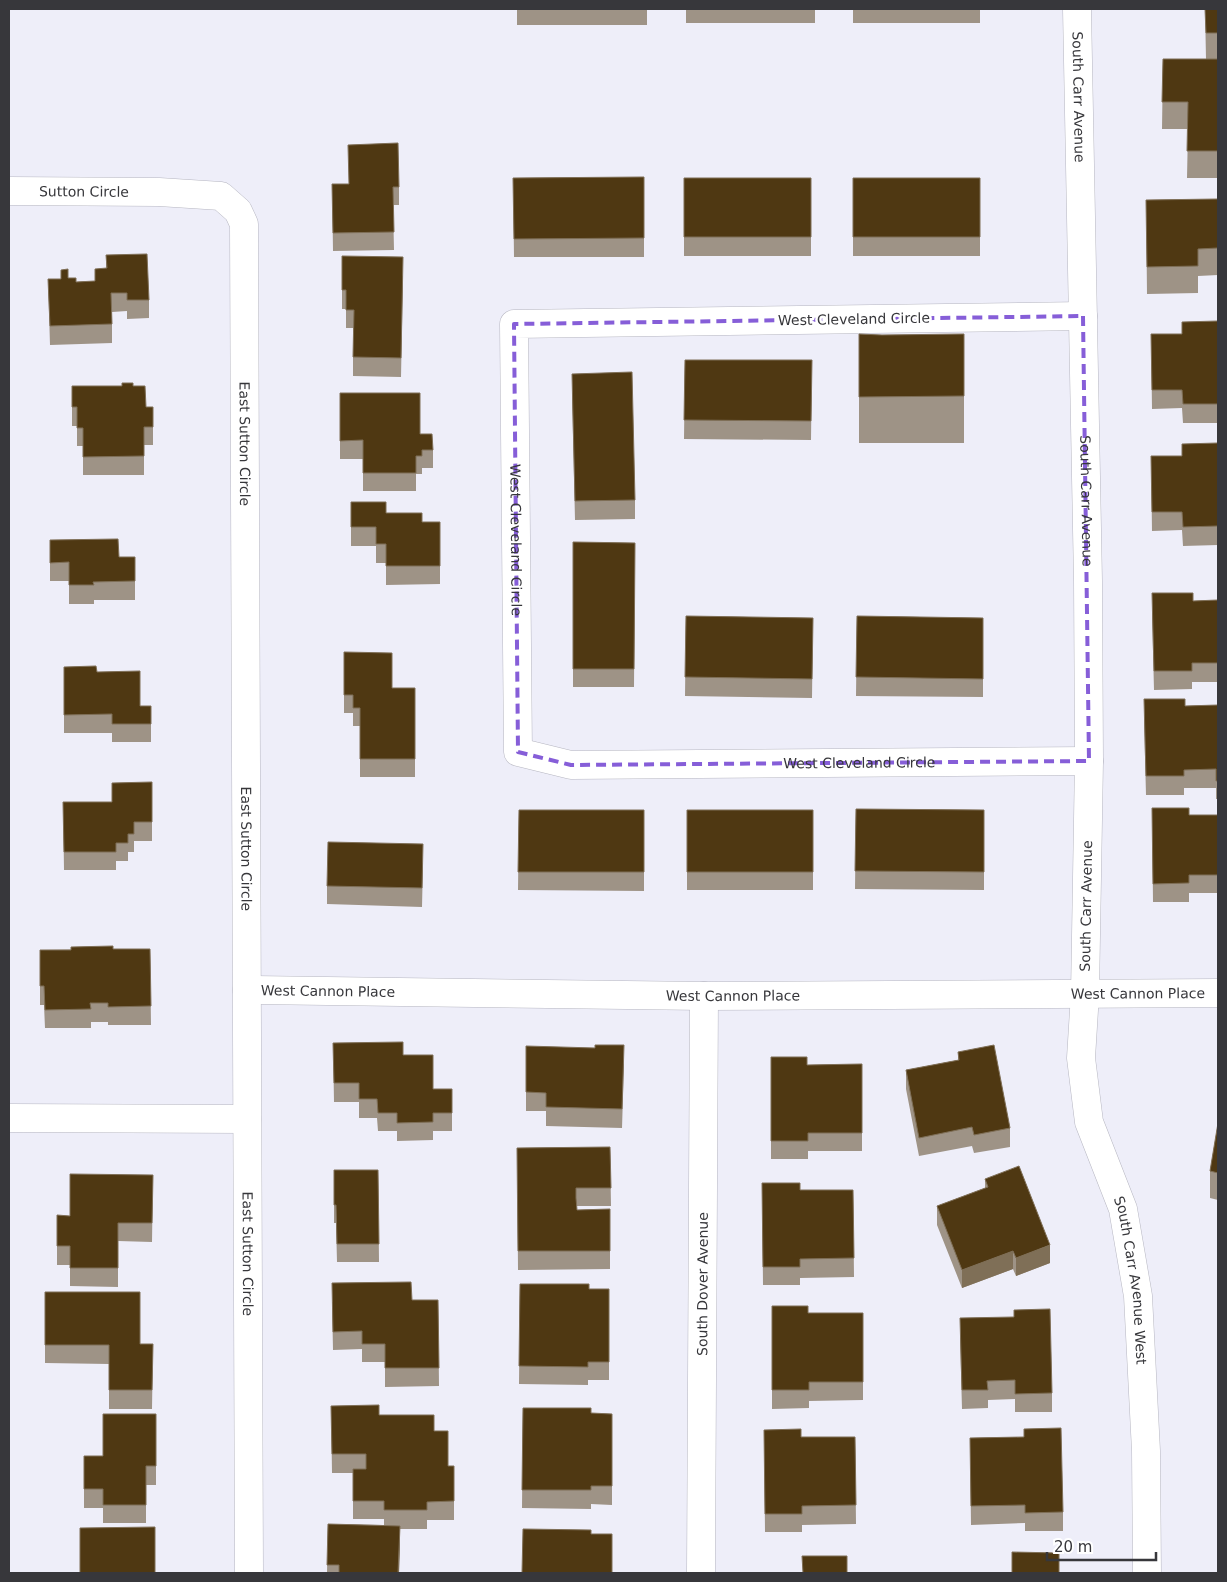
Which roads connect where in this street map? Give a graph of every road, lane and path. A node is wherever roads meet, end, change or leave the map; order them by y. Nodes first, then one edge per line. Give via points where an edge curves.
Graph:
1 (1076, 9) edge
2 (9, 190) edge
3 (159, 192) joint
4 (1083, 316) junction
5 (1088, 761) junction
6 (247, 990) junction
7 (1218, 993) edge
8 (1085, 994) junction
9 (704, 996) junction
10 (9, 1118) edge
11 (247, 1119) junction
12 (249, 1573) edge
13 (701, 1573) edge
14 (1147, 1573) edge

1 - 4 street, South Carr Avenue
2 - 3 street, Sutton Circle
3 - 6 street, East Sutton Circle via 221,196 238,211 244,224
4 - 5 street, South Carr Avenue
4 - 5 street, West Cleveland Circle via 514,324 517,696 518,752 572,765
5 - 8 street, South Carr Avenue
6 - 9 street, West Cannon Place
6 - 11 street, East Sutton Circle
7 - 8 street, West Cannon Place
8 - 9 street, West Cannon Place
8 - 14 street, South Carr Avenue West via 1081,1058 1090,1122 1123,1209 1138,1296 1146,1451
9 - 13 street, South Dover Avenue
10 - 11 street
11 - 12 street, East Sutton Circle

